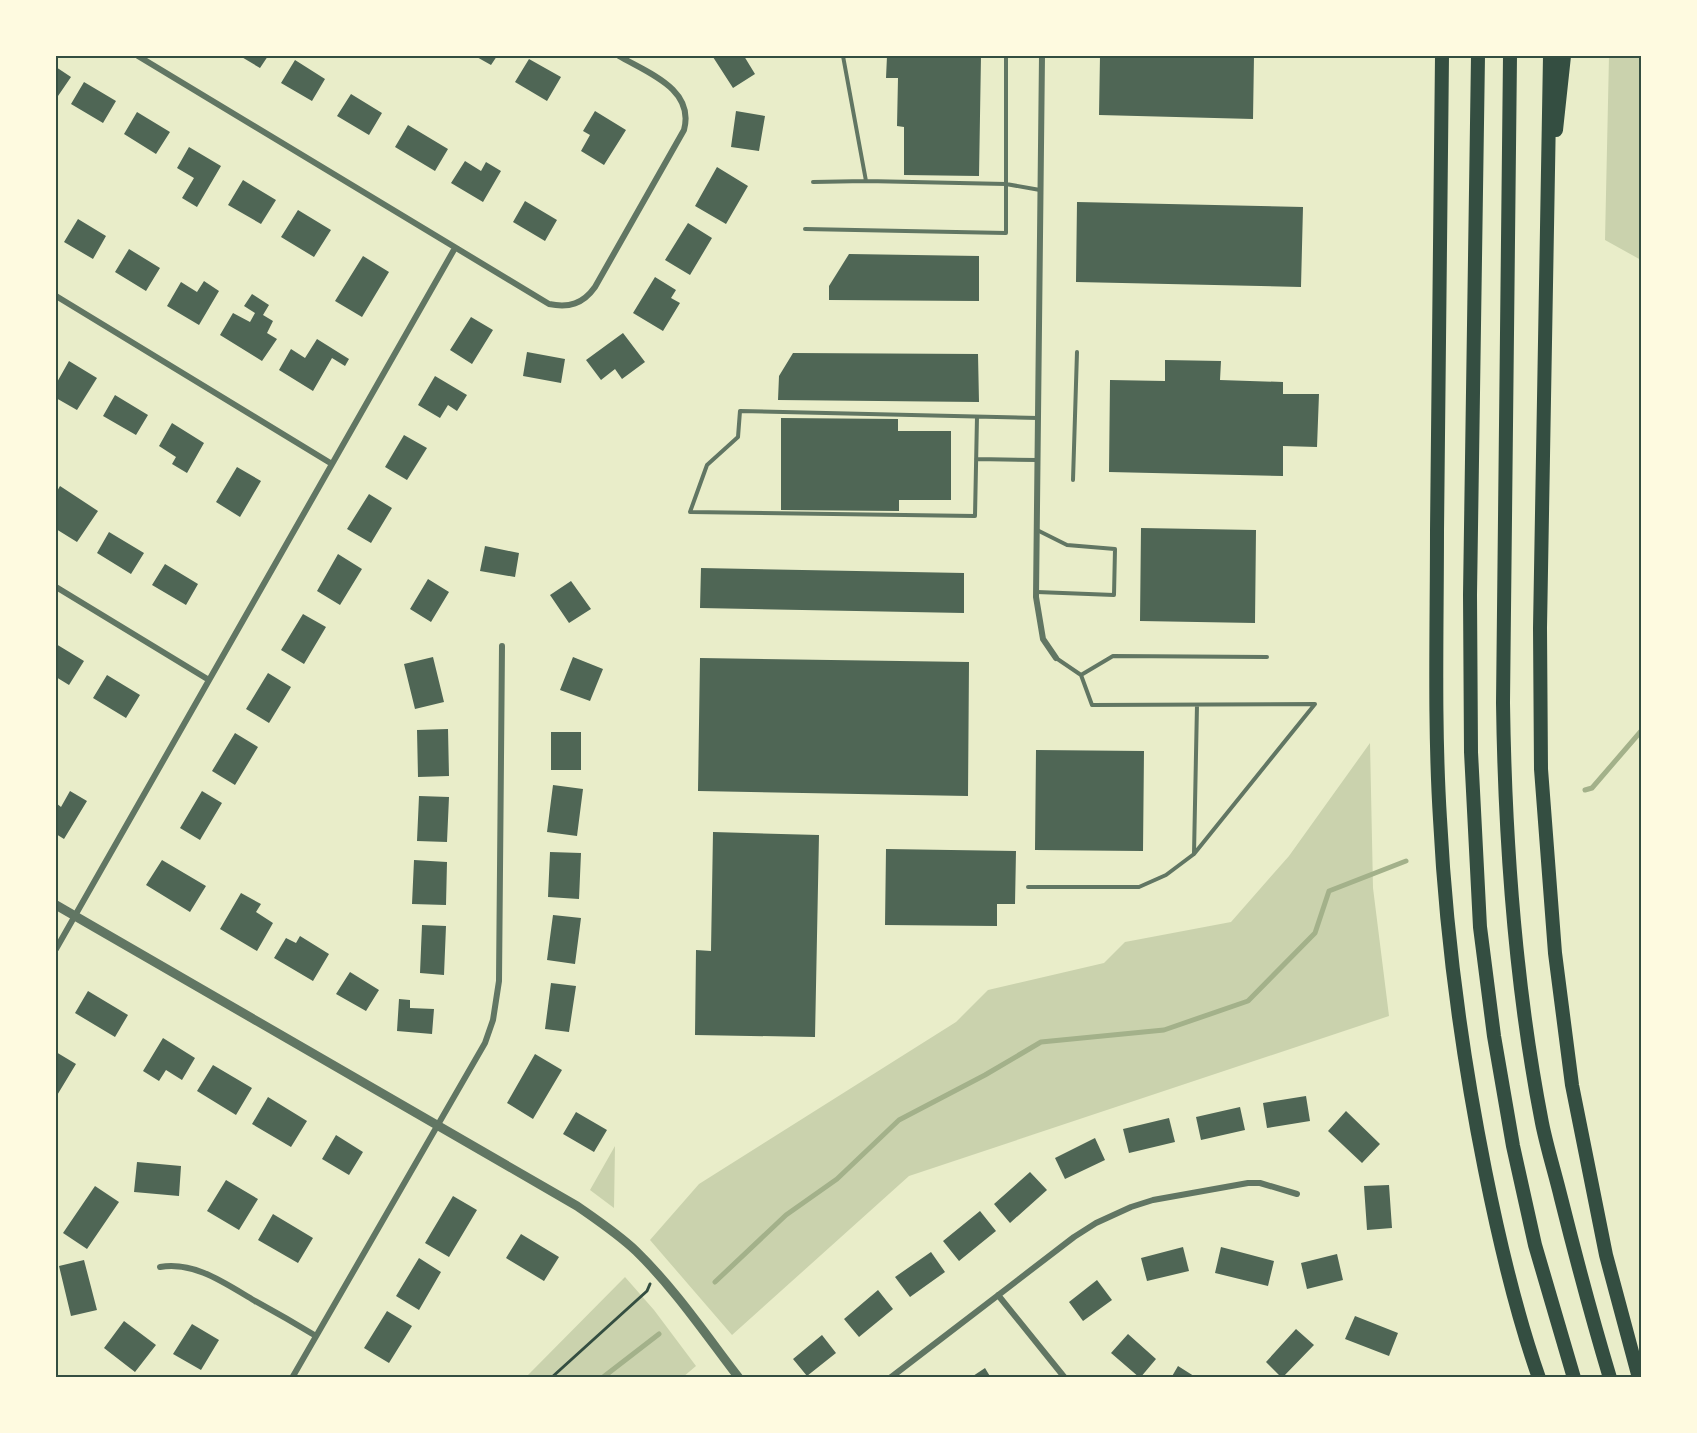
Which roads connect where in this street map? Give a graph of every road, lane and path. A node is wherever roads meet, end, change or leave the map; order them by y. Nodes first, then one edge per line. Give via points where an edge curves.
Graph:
1 (138, 56) edge
2 (619, 56) edge
3 (843, 56) edge
4 (1006, 56) edge
5 (1042, 56) edge
6 (1442, 56) edge
7 (1478, 56) edge
8 (1510, 56) edge
9 (1550, 56) edge
10 (1564, 56) edge
11 (866, 181) junction
12 (813, 182) dead end
13 (1006, 184) junction
14 (1040, 190) junction
15 (1546, 216) junction
16 (805, 229) dead end
17 (455, 248) junction
18 (56, 296) edge
19 (1077, 352) dead end
20 (976, 417) junction
21 (1038, 418) junction
22 (976, 459) junction
23 (1037, 460) junction
24 (332, 464) junction
25 (1073, 480) dead end
26 (1036, 530) junction
27 (56, 587) edge
28 (1036, 592) junction
29 (502, 646) dead end
30 (1267, 657) dead end
31 (1056, 658) joint
32 (1081, 675) junction
33 (209, 680) junction
34 (1197, 705) junction
35 (1194, 854) junction
36 (1028, 887) dead end
37 (56, 905) edge
38 (75, 916) junction
39 (56, 949) edge
40 (438, 1125) junction
41 (1297, 1194) dead end
42 (160, 1267) dead end
43 (656, 1271) junction
44 (998, 1295) junction
45 (316, 1336) junction
46 (292, 1377) edge
47 (551, 1377) edge
48 (739, 1377) edge
49 (890, 1377) edge
50 (1065, 1377) edge
51 (1539, 1377) edge
52 (1574, 1377) edge
53 (1610, 1377) edge
54 (1639, 1377) edge

1 - 17 street
2 - 17 street via 676,92 685,108 686,122 590,295 569,306 549,304
3 - 11 lane
4 - 13 lane
5 - 14 street
6 - 51 highway via 1436,639 1443,864 1478,1134 1506,1264
7 - 52 highway via 1470,595 1471,752 1480,927 1513,1146 1535,1245
8 - 53 highway via 1503,703 1511,900 1525,1024 1542,1124
9 - 15 highway
10 - 15 highway
11 - 12 lane
11 - 13 lane
13 - 14 lane
13 - 16 lane via 1006,233
14 - 21 street
15 - 54 highway via 1541,769 1554,953 1587,1164 1606,1255
17 - 24 street
18 - 24 street
19 - 25 lane
20 - 21 lane
20 - 22 lane
20 - 22 lane via 740,411 738,437 707,465 690,512 975,516
21 - 23 street
22 - 23 lane
23 - 26 street
24 - 33 street
26 - 28 street
26 - 28 lane via 1066,545 1115,549 1114,595
27 - 33 street
28 - 31 street via 1043,639
29 - 40 street via 498,999 485,1043
30 - 32 lane via 1113,656
31 - 32 lane
32 - 34 lane via 1092,705
33 - 38 street
34 - 35 lane
34 - 35 lane via 1315,704
35 - 36 lane via 1167,876 1139,887
37 - 38 street
38 - 39 street
38 - 40 street
40 - 43 street via 577,1206
40 - 45 street
41 - 44 street via 1248,1183 1131,1207 1074,1237
42 - 45 street via 188,1267 208,1274
43 - 47 path via 647,1291
43 - 48 street
44 - 49 street
44 - 50 street
45 - 46 street

